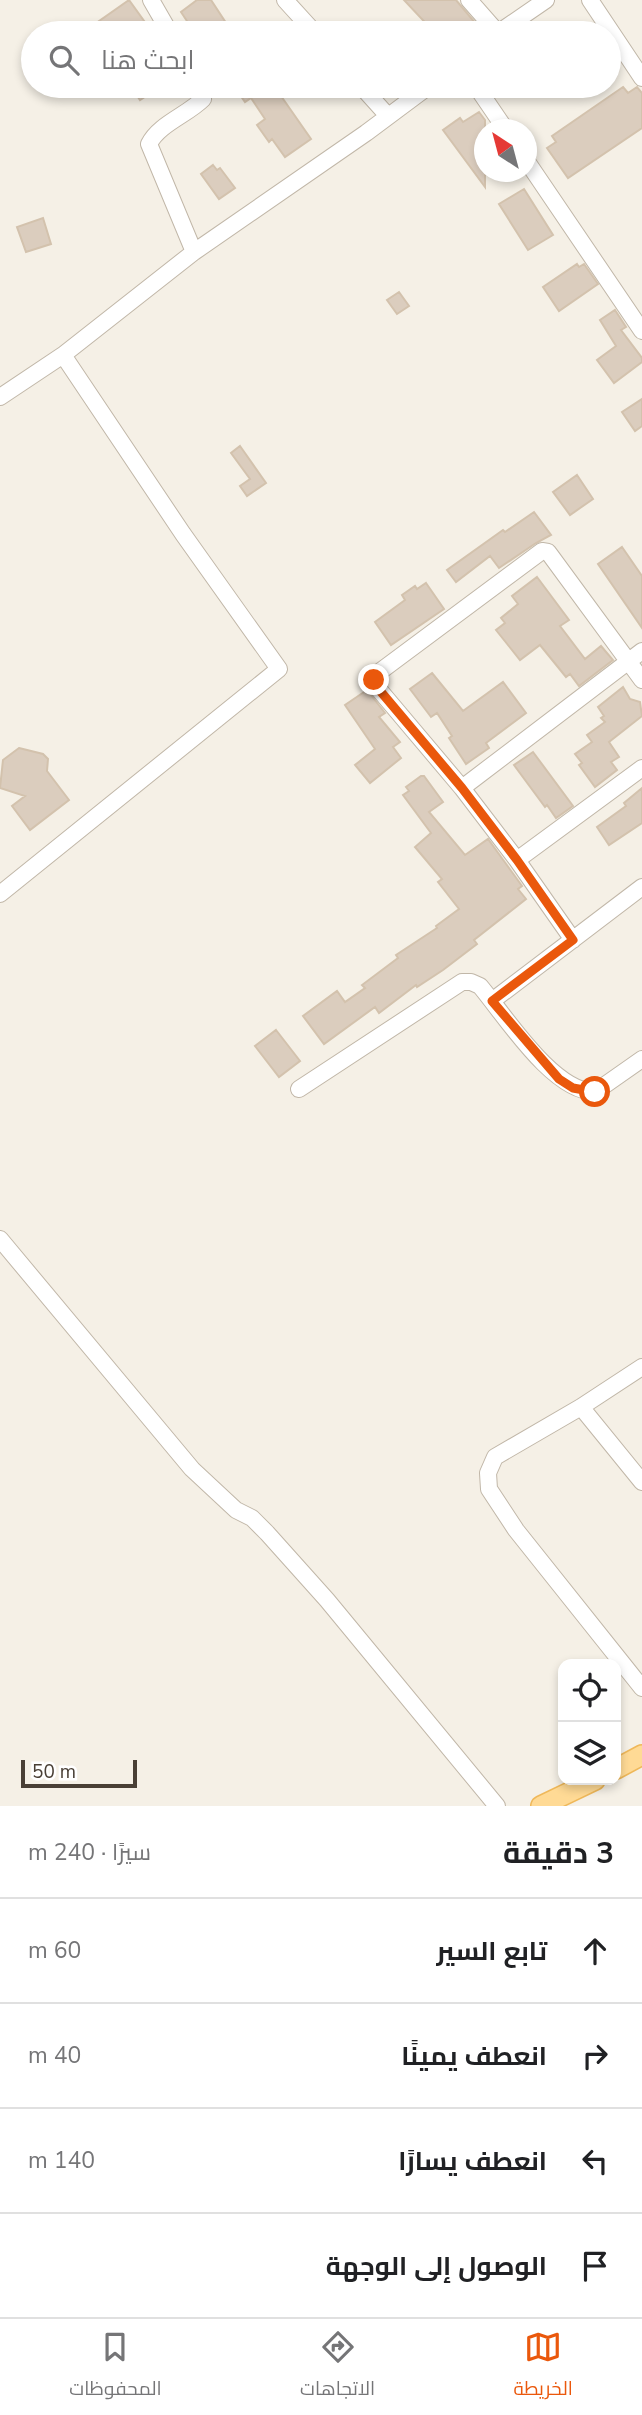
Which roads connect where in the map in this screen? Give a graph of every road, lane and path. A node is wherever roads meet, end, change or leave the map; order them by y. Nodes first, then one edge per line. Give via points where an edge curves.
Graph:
1 (152, 0) edge
2 (285, 0) edge
3 (469, 0) edge
4 (547, 0) edge
5 (590, 0) edge
6 (163, 21) edge
7 (304, 21) edge
8 (487, 21) edge
9 (516, 21) edge
10 (604, 21) edge
11 (621, 46) edge
12 (642, 78) edge
13 (203, 98) edge
14 (372, 98) edge
15 (413, 98) edge
16 (484, 98) edge
17 (388, 116) junction
18 (498, 119) edge
19 (537, 173) edge
20 (194, 252) junction
21 (636, 307) edge
22 (642, 331) edge
23 (63, 355) junction
24 (0, 397) edge
25 (636, 655) edge
26 (642, 680) edge
27 (642, 768) edge
28 (462, 788) junction
29 (517, 860) junction
30 (642, 887) edge
31 (0, 894) edge
32 (573, 940) junction
33 (492, 1001) junction
34 (642, 1059) edge
35 (299, 1089) dead end
36 (0, 1239) edge
37 (642, 1367) edge
38 (581, 1407) junction
39 (642, 1482) edge
40 (642, 1688) edge
41 (642, 1755) edge
42 (621, 1766) edge
43 (585, 1785) edge
44 (496, 1806) edge
45 (541, 1806) edge

1 - 6 street
2 - 7 street
3 - 8 street
4 - 9 street
5 - 10 street
11 - 12 street
13 - 20 street via 153,135 149,144
14 - 17 street
15 - 17 street
16 - 18 street
17 - 20 street
19 - 21 street
20 - 23 street
21 - 22 street
23 - 24 street
23 - 31 street via 279,669
25 - 26 street
25 - 28 street
25 - 28 street via 548,552 542,551 378,673 376,686
27 - 29 street
28 - 29 street
29 - 32 street
30 - 32 street
32 - 33 street
33 - 34 street via 549,1070 573,1088 595,1092
33 - 35 street via 480,986 463,982
36 - 44 street via 192,1469 236,1510 252,1518 327,1600
37 - 38 street
38 - 39 street
38 - 40 street via 495,1457 488,1473 489,1489 516,1530
41 - 42 main road
43 - 45 main road

